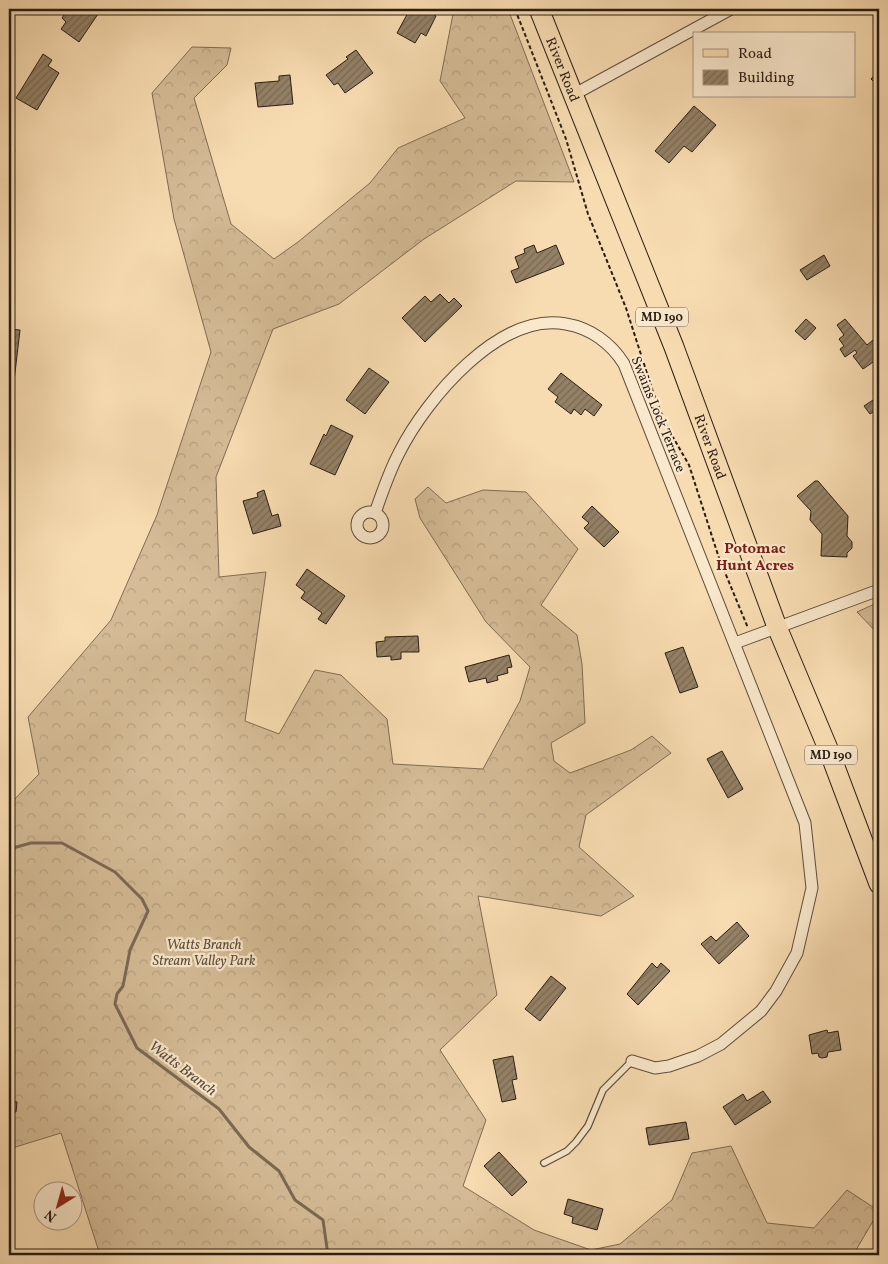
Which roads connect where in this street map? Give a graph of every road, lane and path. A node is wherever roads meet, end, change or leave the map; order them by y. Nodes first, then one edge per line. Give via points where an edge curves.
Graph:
1 (515, 9) edge
2 (539, 9) edge
3 (731, 9) edge
4 (574, 95) junction
5 (375, 513) dead end
6 (879, 590) edge
7 (778, 628) junction
8 (752, 636) junction
9 (735, 643) junction
10 (879, 884) edge
11 (632, 1061) joint
12 (544, 1162) dead end

1 - 8 path via 566,138 588,214 626,308 653,392 666,425 689,465 722,565
2 - 4 main road, River Road / MD 190
3 - 4 street
4 - 7 main road, River Road / MD 190 via 674,346
5 - 9 street, Swains Lock Terrace via 399,452 417,423 449,382 476,356 520,328 556,322 578,326 608,345 624,364
6 - 7 street
7 - 8 street
7 - 10 main road, River Road / MD 190 via 830,751
8 - 9 street
9 - 11 street, Swains Lock Terrace via 805,823 812,888 797,952 761,1011 721,1044 669,1066 655,1068
11 - 12 lane via 603,1090 588,1126 576,1142 567,1151

